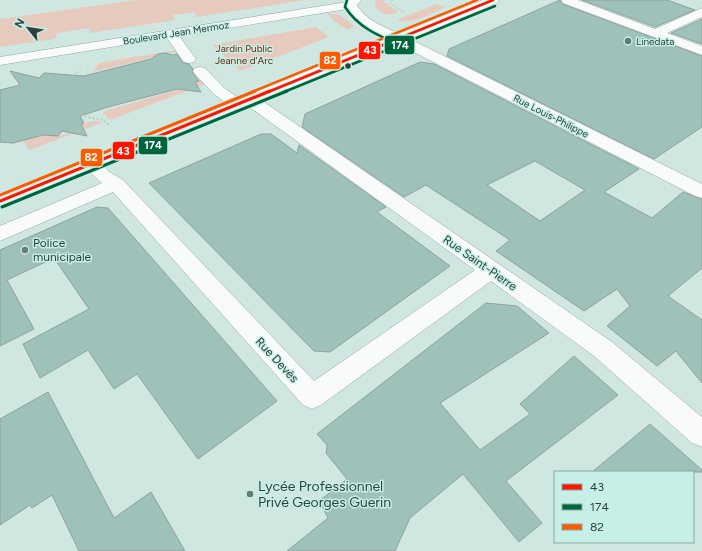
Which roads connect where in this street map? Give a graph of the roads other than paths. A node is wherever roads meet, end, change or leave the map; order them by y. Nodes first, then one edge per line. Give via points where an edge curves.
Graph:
1 (493, 0) edge
2 (567, 0) edge
3 (353, 3) edge
4 (702, 12) edge
5 (656, 33) junction
6 (174, 38) junction
7 (400, 39) junction
8 (702, 51) edge
9 (189, 59) dead end
10 (0, 61) edge
11 (200, 71) dead end
12 (0, 72) edge
13 (244, 102) junction
14 (92, 164) junction
15 (116, 184) junction
16 (702, 192) edge
17 (0, 201) edge
18 (0, 234) edge
19 (491, 270) junction
20 (702, 434) edge

1 - 7 street
2 - 5 street
3 - 6 street via 312,12 306,22
3 - 7 street, Rue Louis-Philippe via 355,13 363,20
4 - 5 street
5 - 8 street
6 - 9 street
6 - 10 street, Boulevard Jean Mermoz
6 - 12 street
7 - 13 street
7 - 16 street, Rue Louis-Philippe
11 - 13 street, Rue Saint-Pierre via 220,91
13 - 14 street
13 - 19 street, Rue Saint-Pierre
14 - 15 street, Rue Devès via 102,175
14 - 17 street
15 - 18 street
15 - 19 street, Rue Devès via 312,397
19 - 20 street, Rue Saint-Pierre via 603,349

